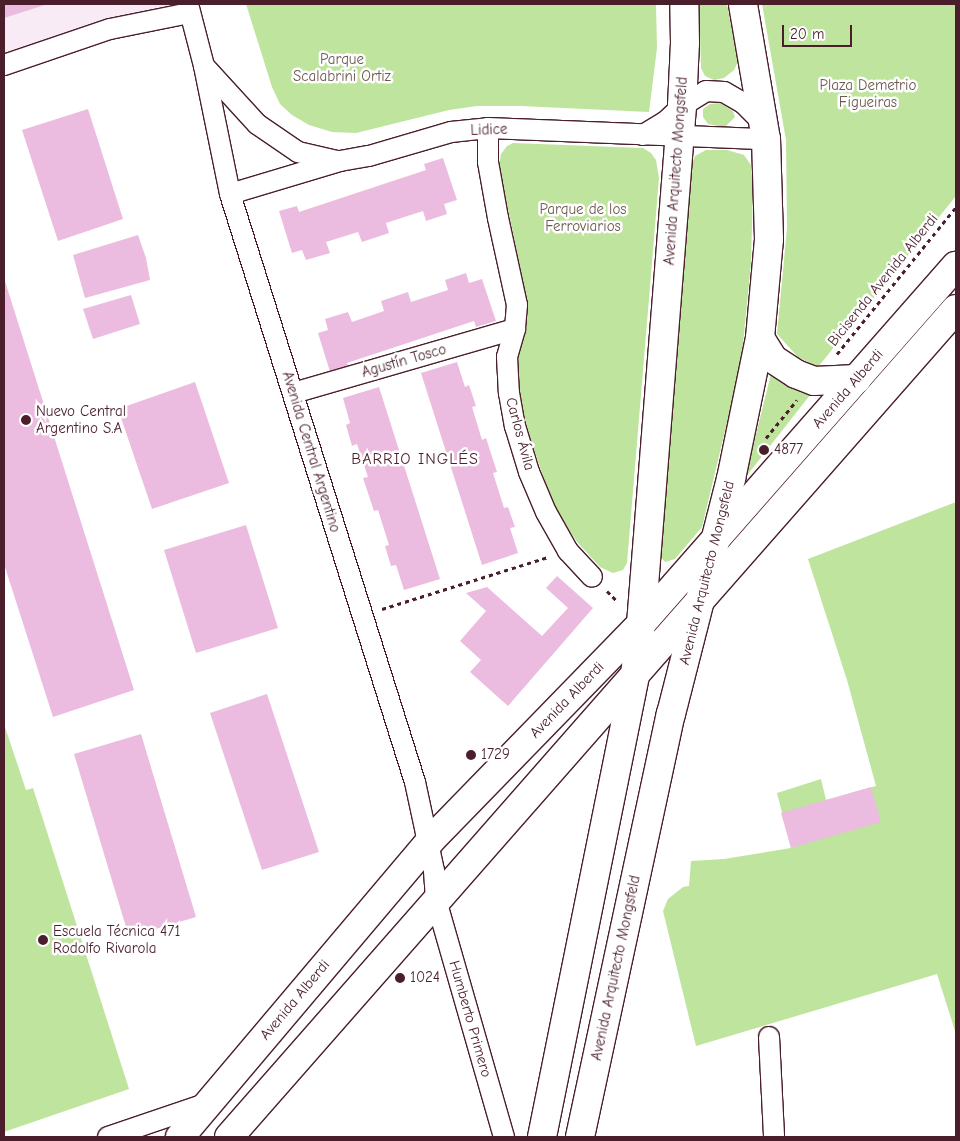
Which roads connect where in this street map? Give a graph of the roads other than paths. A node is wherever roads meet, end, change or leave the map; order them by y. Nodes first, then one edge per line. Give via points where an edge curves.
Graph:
1 (684, 4) edge
2 (743, 4) edge
3 (188, 8) edge
4 (4, 65) edge
5 (204, 66) junction
6 (682, 106) junction
7 (488, 128) junction
8 (765, 132) junction
9 (643, 135) junction
10 (679, 136) junction
11 (340, 161) junction
12 (230, 194) junction
13 (956, 266) edge
14 (956, 309) edge
15 (514, 329) junction
16 (760, 338) junction
17 (857, 379) junction
18 (292, 393) junction
19 (716, 541) junction
20 (592, 577) dead end
21 (702, 600) junction
22 (641, 624) junction
23 (635, 675) junction
24 (429, 842) junction
25 (436, 900) junction
26 (769, 1037) dead end
27 (208, 1103) junction
28 (146, 1132) edge
29 (108, 1137) edge
30 (180, 1137) edge
31 (229, 1137) edge
32 (504, 1137) edge
33 (542, 1137) edge
34 (580, 1137) edge
35 (774, 1137) edge

1 - 6 main road, Avenida Arquitecto Mongsfeld
2 - 8 main road, Avenida Arquitecto Mongsfeld
3 - 4 street via 110,29
3 - 5 street, Avenida Central Argentino
5 - 11 street, Lidice via 258,124 298,152
5 - 12 street, Avenida Central Argentino
6 - 8 street via 706,91 724,92 743,103
6 - 9 street via 665,122
6 - 10 main road, Avenida Arquitecto Mongsfeld
7 - 9 street, Lidice
7 - 11 street, Lidice via 451,132
7 - 15 street, Carlos Ávila via 488,162 517,305
8 - 10 street, Lidice
8 - 16 main road, Avenida Arquitecto Mongsfeld via 769,239
9 - 10 street, Lidice
10 - 22 main road, Avenida Arquitecto Mongsfeld
11 - 12 street, Lidice
12 - 18 street, Avenida Central Argentino
13 - 17 main road, Avenida Alberdi
14 - 21 main road, Avenida Alberdi
15 - 18 street, Agustín Tosco
15 - 20 street, Carlos Ávila via 507,357 509,393 529,472 568,551
16 - 17 main road via 773,358 796,374 814,381
16 - 19 main road, Avenida Arquitecto Mongsfeld
17 - 19 main road, Avenida Alberdi
18 - 24 street, Avenida Central Argentino via 415,782
19 - 21 main road, Avenida Arquitecto Mongsfeld
19 - 22 main road, Avenida Alberdi
21 - 23 main road, Avenida Alberdi
21 - 34 main road, Avenida Arquitecto Mongsfeld via 671,714
22 - 23 main road, Avenida Arquitecto Mongsfeld
22 - 24 main road, Avenida Alberdi
23 - 25 main road, Avenida Alberdi
23 - 33 main road, Avenida Arquitecto Mongsfeld
24 - 25 street, Avenida Central Argentino
24 - 27 main road, Avenida Alberdi
25 - 31 main road, Avenida Alberdi
25 - 32 street, Humberto Primero
26 - 35 street
27 - 28 street
27 - 30 main road, Avenida Alberdi
28 - 29 street

